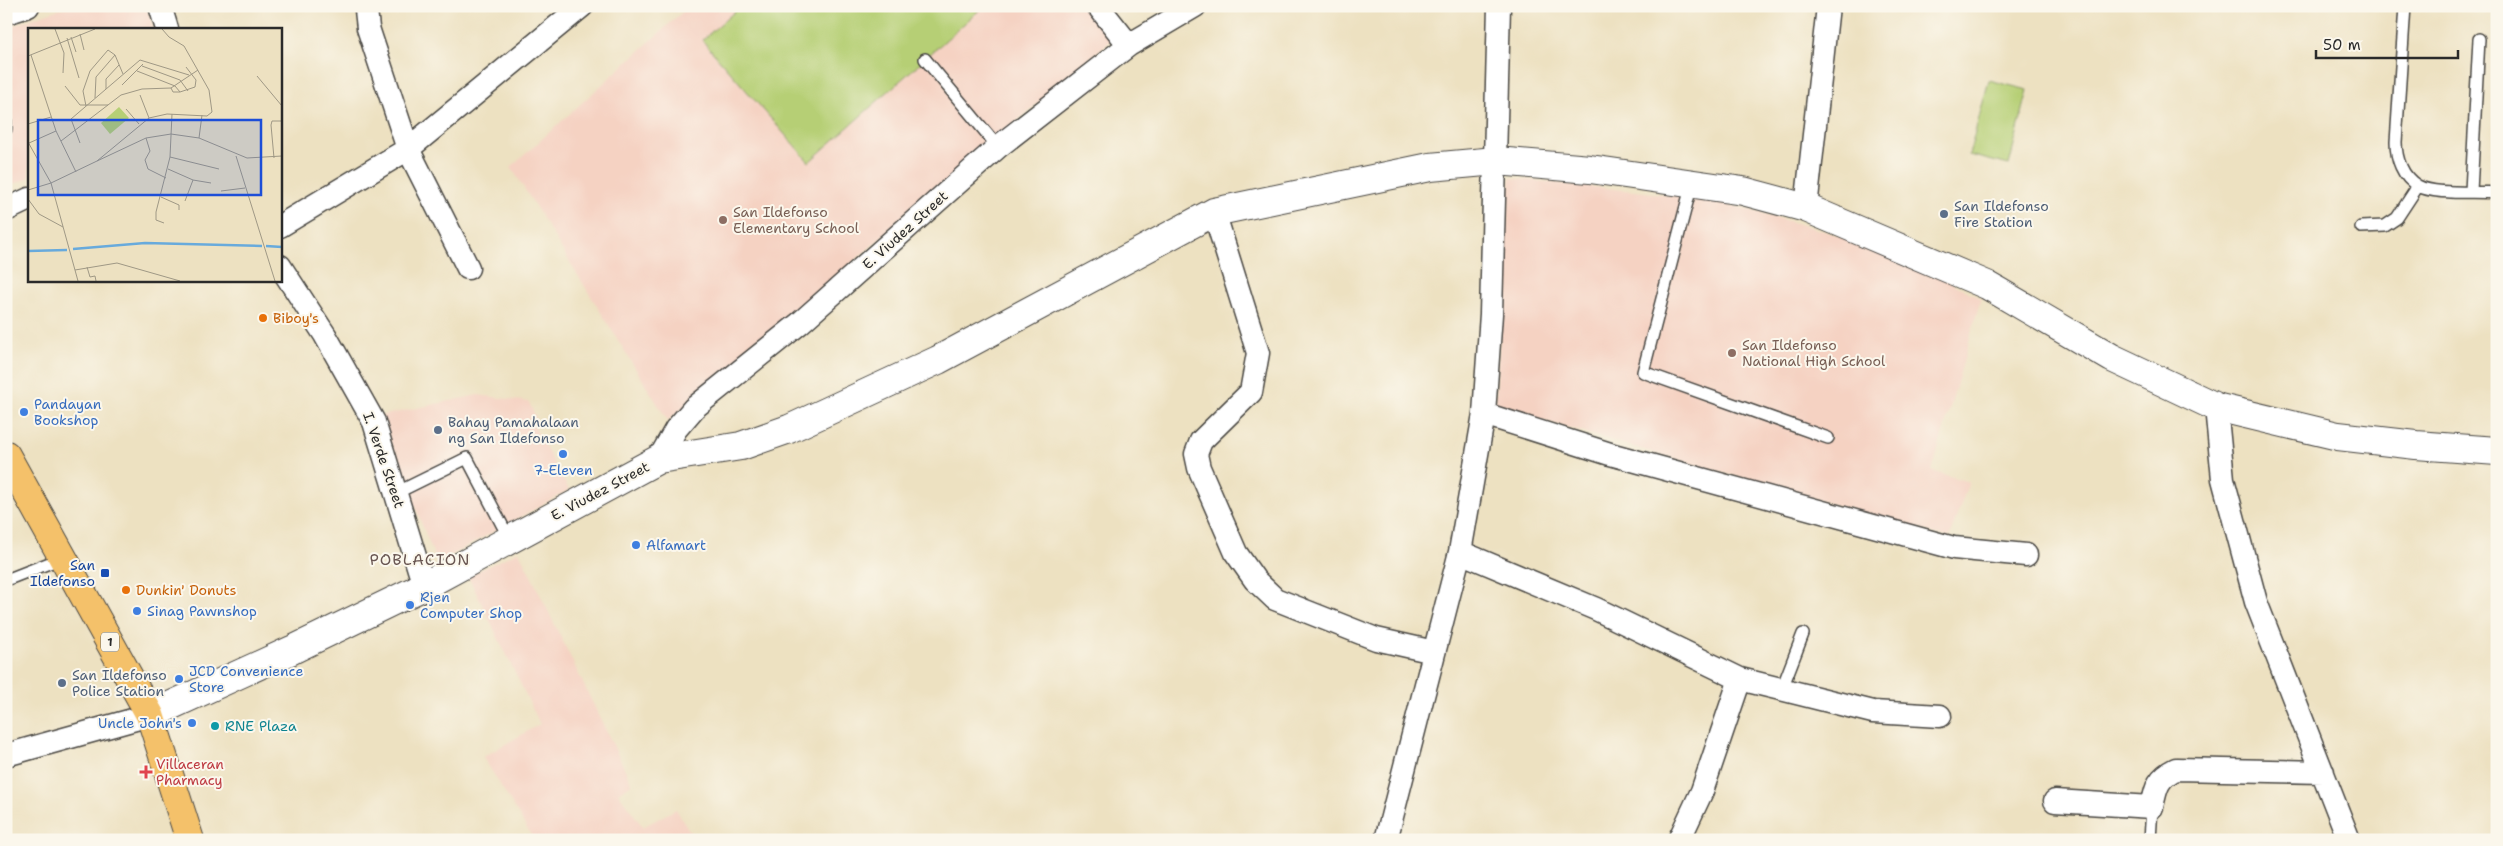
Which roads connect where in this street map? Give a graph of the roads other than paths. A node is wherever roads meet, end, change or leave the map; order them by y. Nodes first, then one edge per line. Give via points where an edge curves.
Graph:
1 (28, 6) edge
2 (160, 6) edge
3 (368, 6) edge
4 (582, 6) edge
5 (1098, 6) edge
6 (1195, 6) edge
7 (1499, 6) edge
8 (1828, 6) edge
9 (2405, 6) edge
10 (6, 14) edge
11 (167, 28) edge
12 (2479, 39) dead end
13 (1129, 45) junction
14 (925, 59) dead end
15 (6, 122) edge
16 (6, 129) edge
17 (998, 147) junction
18 (408, 149) junction
19 (1496, 161) junction
20 (1692, 183) junction
21 (2418, 186) junction
22 (2470, 191) junction
23 (2497, 192) edge
24 (28, 199) edge
25 (1806, 208) junction
26 (6, 210) edge
27 (1214, 212) junction
28 (281, 225) edge
29 (2361, 227) dead end
30 (281, 268) edge
31 (468, 268) dead end
32 (2216, 408) junction
33 (1484, 414) junction
34 (1828, 438) dead end
35 (2497, 451) edge
36 (6, 455) edge
37 (659, 459) junction
38 (396, 493) junction
39 (510, 540) junction
40 (1460, 552) junction
41 (2026, 555) dead end
42 (64, 557) junction
43 (6, 580) edge
44 (424, 586) junction
45 (1804, 634) dead end
46 (1434, 652) junction
47 (1740, 679) junction
48 (1781, 691) junction
49 (150, 715) junction
50 (1940, 716) dead end
51 (6, 755) edge
52 (2323, 772) junction
53 (2056, 801) dead end
54 (2152, 807) junction
55 (190, 840) edge
56 (1386, 840) edge
57 (1679, 840) edge
58 (2150, 840) edge
59 (2349, 840) edge

1 - 10 street
2 - 11 street
3 - 18 street via 368,28
4 - 18 street
5 - 13 street
6 - 13 street, E. Viudez Street
7 - 19 street
8 - 25 street
9 - 21 lane via 2396,157
12 - 22 lane
13 - 17 street, E. Viudez Street
14 - 17 lane
15 - 16 lane
17 - 37 street, E. Viudez Street via 800,323 694,408
18 - 28 street
18 - 31 street
19 - 20 street via 1590,169
19 - 27 street via 1430,167
19 - 33 street
20 - 25 street via 1743,191
20 - 34 lane via 1643,372
21 - 22 lane
21 - 29 lane via 2398,218 2385,226
22 - 23 lane
24 - 26 street
25 - 32 street via 1987,285 2112,358
27 - 37 street via 938,360 789,430 742,446
27 - 46 street via 1258,353 1251,392 1201,442 1196,454 1236,553 1255,580 1275,599 1376,639
30 - 38 street, I. Verde Street via 325,335 374,422
32 - 35 street via 2338,436
32 - 52 street via 2223,479 2256,602
33 - 40 street
33 - 41 street via 1610,454 1954,548
36 - 42 highway, 1
37 - 39 street, E. Viudez Street
38 - 39 lane via 467,458
38 - 44 street, I. Verde Street
39 - 44 street, E. Viudez Street
40 - 46 street
40 - 47 street via 1596,609
42 - 43 lane
42 - 49 highway, 1
44 - 49 street, E. Viudez Street
45 - 48 lane
46 - 56 street
47 - 48 street
47 - 57 street via 1702,791
48 - 50 street via 1873,712
49 - 51 street, E. Viudez Street
49 - 55 highway, 1
52 - 54 street via 2176,770 2165,774 2156,783
52 - 59 street
53 - 54 street
54 - 58 lane

